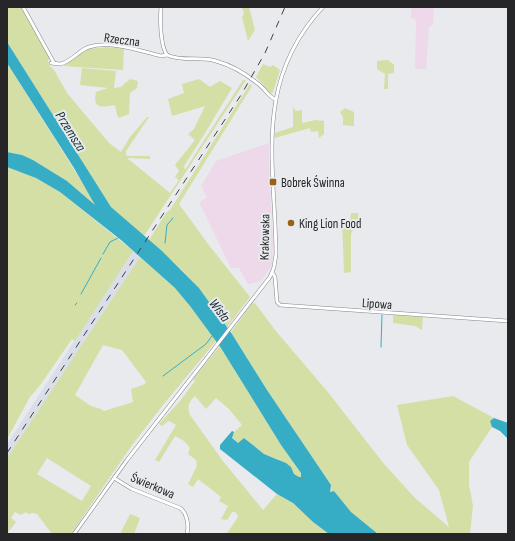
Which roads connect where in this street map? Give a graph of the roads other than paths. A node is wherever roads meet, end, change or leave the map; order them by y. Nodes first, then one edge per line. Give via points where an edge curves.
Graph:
1 (23, 7) edge
2 (161, 7) edge
3 (323, 7) edge
4 (168, 55) junction
5 (275, 99) junction
6 (272, 272) junction
7 (508, 321) edge
8 (114, 478) junction
9 (74, 534) edge
10 (187, 534) edge

1 - 4 street, Rzeczna via 52,62 60,64 83,49 99,45
2 - 4 street via 162,36 164,49
3 - 5 street, Krakowska via 292,50
4 - 5 street via 216,61 253,79
5 - 6 street, Krakowska via 272,137 276,254
6 - 7 street, Lipowa via 275,277 277,302 280,306
6 - 8 street, Krakowska
8 - 9 street, Krakowska
8 - 10 street, Świerkowa via 132,489 180,508 185,514

